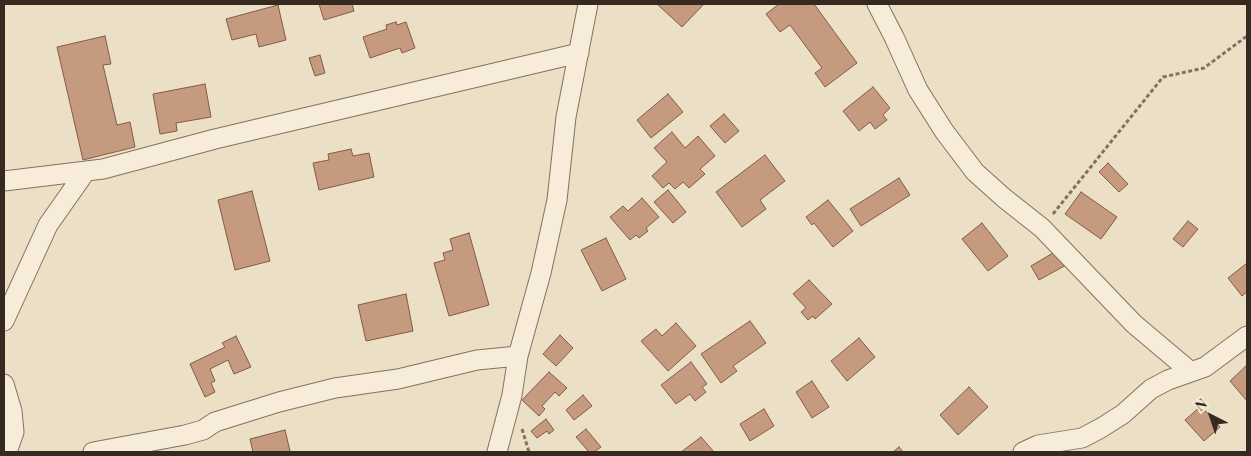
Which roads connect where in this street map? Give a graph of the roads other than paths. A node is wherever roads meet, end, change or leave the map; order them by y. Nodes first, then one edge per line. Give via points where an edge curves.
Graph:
1 (588, 4) edge
2 (877, 4) edge
3 (579, 53) junction
4 (86, 171) junction
5 (4, 181) edge
6 (4, 322) edge
7 (1247, 336) edge
8 (518, 356) junction
9 (1191, 372) junction
10 (4, 384) edge
11 (1085, 445) edge
12 (5, 452) edge
13 (93, 452) edge
14 (497, 452) edge
15 (1022, 452) edge

1 - 3 street
2 - 9 street via 918,90 975,172 1042,228 1134,324
3 - 4 street
3 - 8 street via 566,116 557,200
4 - 5 street
4 - 6 street via 48,225
7 - 9 street via 1205,367
8 - 13 street via 477,360 398,379 335,388 215,422 203,430
8 - 14 street
9 - 11 street via 1152,389 1101,428
10 - 12 street via 14,432
11 - 15 street via 1038,445

